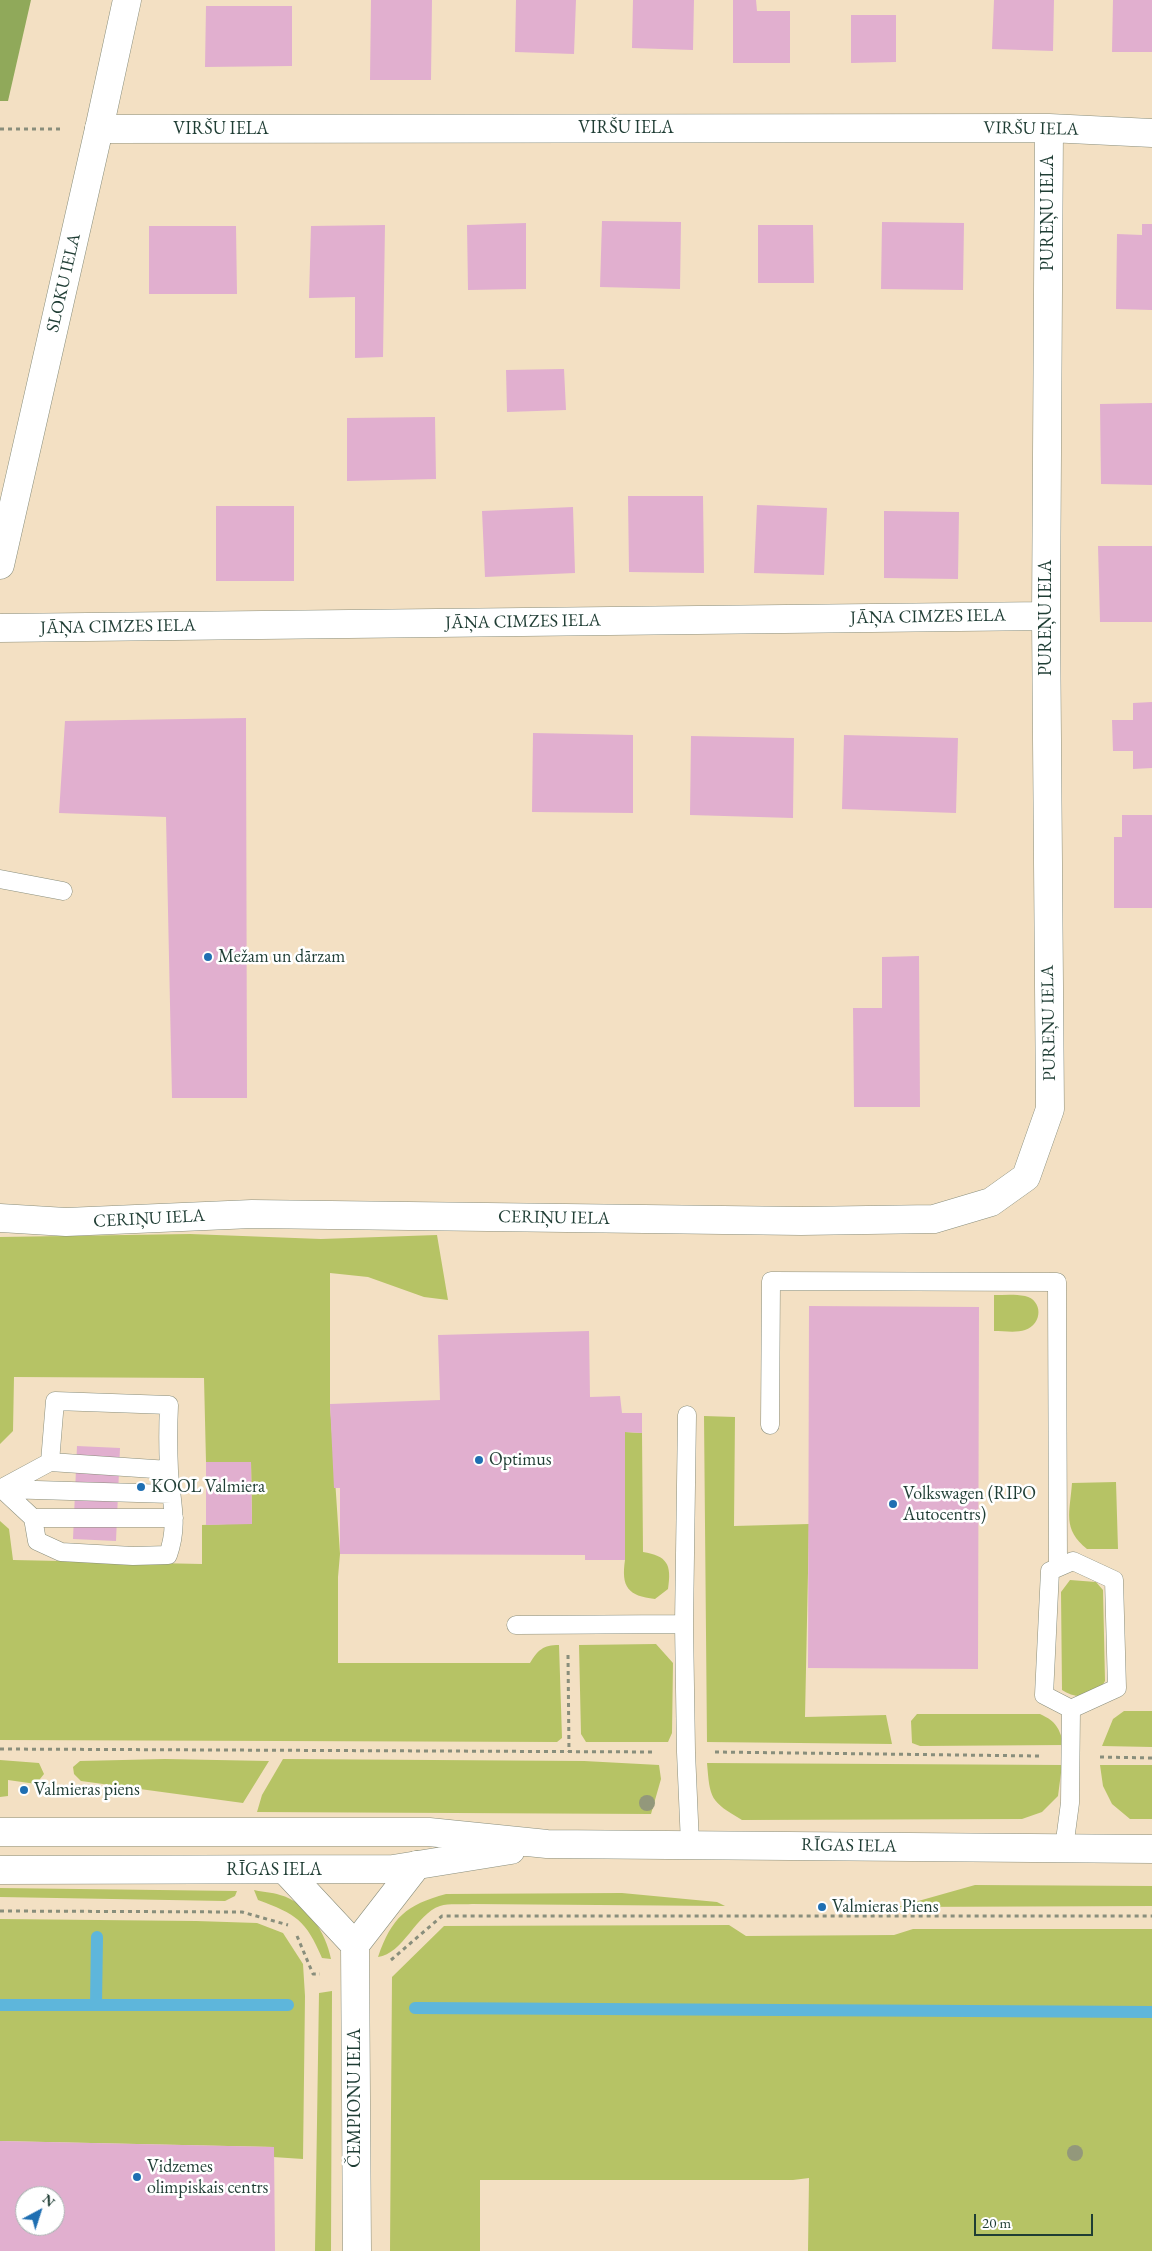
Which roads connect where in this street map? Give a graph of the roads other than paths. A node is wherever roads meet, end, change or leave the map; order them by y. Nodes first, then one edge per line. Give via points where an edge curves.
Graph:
1 (127, 0) edge
2 (1049, 128) junction
3 (100, 129) junction
4 (1152, 133) edge
5 (0, 565) edge
6 (1046, 616) junction
7 (0, 628) edge
8 (0, 879) edge
9 (63, 891) dead end
10 (1050, 1108) joint
11 (0, 1218) edge
12 (687, 1415) dead end
13 (770, 1425) dead end
14 (50, 1462) junction
15 (169, 1470) junction
16 (1, 1489) edge
17 (172, 1494) junction
18 (33, 1518) junction
19 (174, 1518) junction
20 (1058, 1567) junction
21 (684, 1624) junction
22 (516, 1625) dead end
23 (1071, 1709) junction
24 (0, 1832) edge
25 (547, 1844) junction
26 (690, 1844) junction
27 (1064, 1848) junction
28 (1152, 1849) edge
29 (417, 1866) junction
30 (0, 1870) edge
31 (285, 1870) junction
32 (355, 1945) junction
33 (357, 2251) edge

1 - 3 street, SLOKU IELA
2 - 3 street, VIRŠU IELA
2 - 4 street, VIRŠU IELA
2 - 6 street, PUREŅU IELA
3 - 5 street, SLOKU IELA
6 - 7 street, JĀŅA CIMZES IELA
6 - 10 street, PUREŅU IELA
8 - 9 lane
10 - 11 street, CERIŅU IELA via 1026,1177 991,1202 934,1219 252,1214 66,1222
12 - 21 lane
13 - 20 lane via 771,1282 1057,1282
14 - 15 lane
14 - 15 lane via 54,1401 169,1405
14 - 16 lane
15 - 17 lane
16 - 17 lane
16 - 18 lane
17 - 19 lane
18 - 19 lane
18 - 19 lane via 37,1541 61,1552 133,1556 168,1555 174,1537
20 - 23 lane via 1050,1571 1044,1695
20 - 23 lane via 1072,1562 1114,1580 1118,1688
21 - 22 lane
21 - 26 lane
23 - 27 lane via 1070,1803
24 - 25 street, RĪGAS IELA via 430,1832
25 - 26 street, RĪGAS IELA
25 - 29 street, RĪGAS IELA
26 - 27 street, RĪGAS IELA
27 - 28 street, RĪGAS IELA
29 - 31 street, RĪGAS IELA
29 - 32 street
30 - 31 street, RĪGAS IELA
31 - 32 street
32 - 33 street, ČEMPIONU IELA

